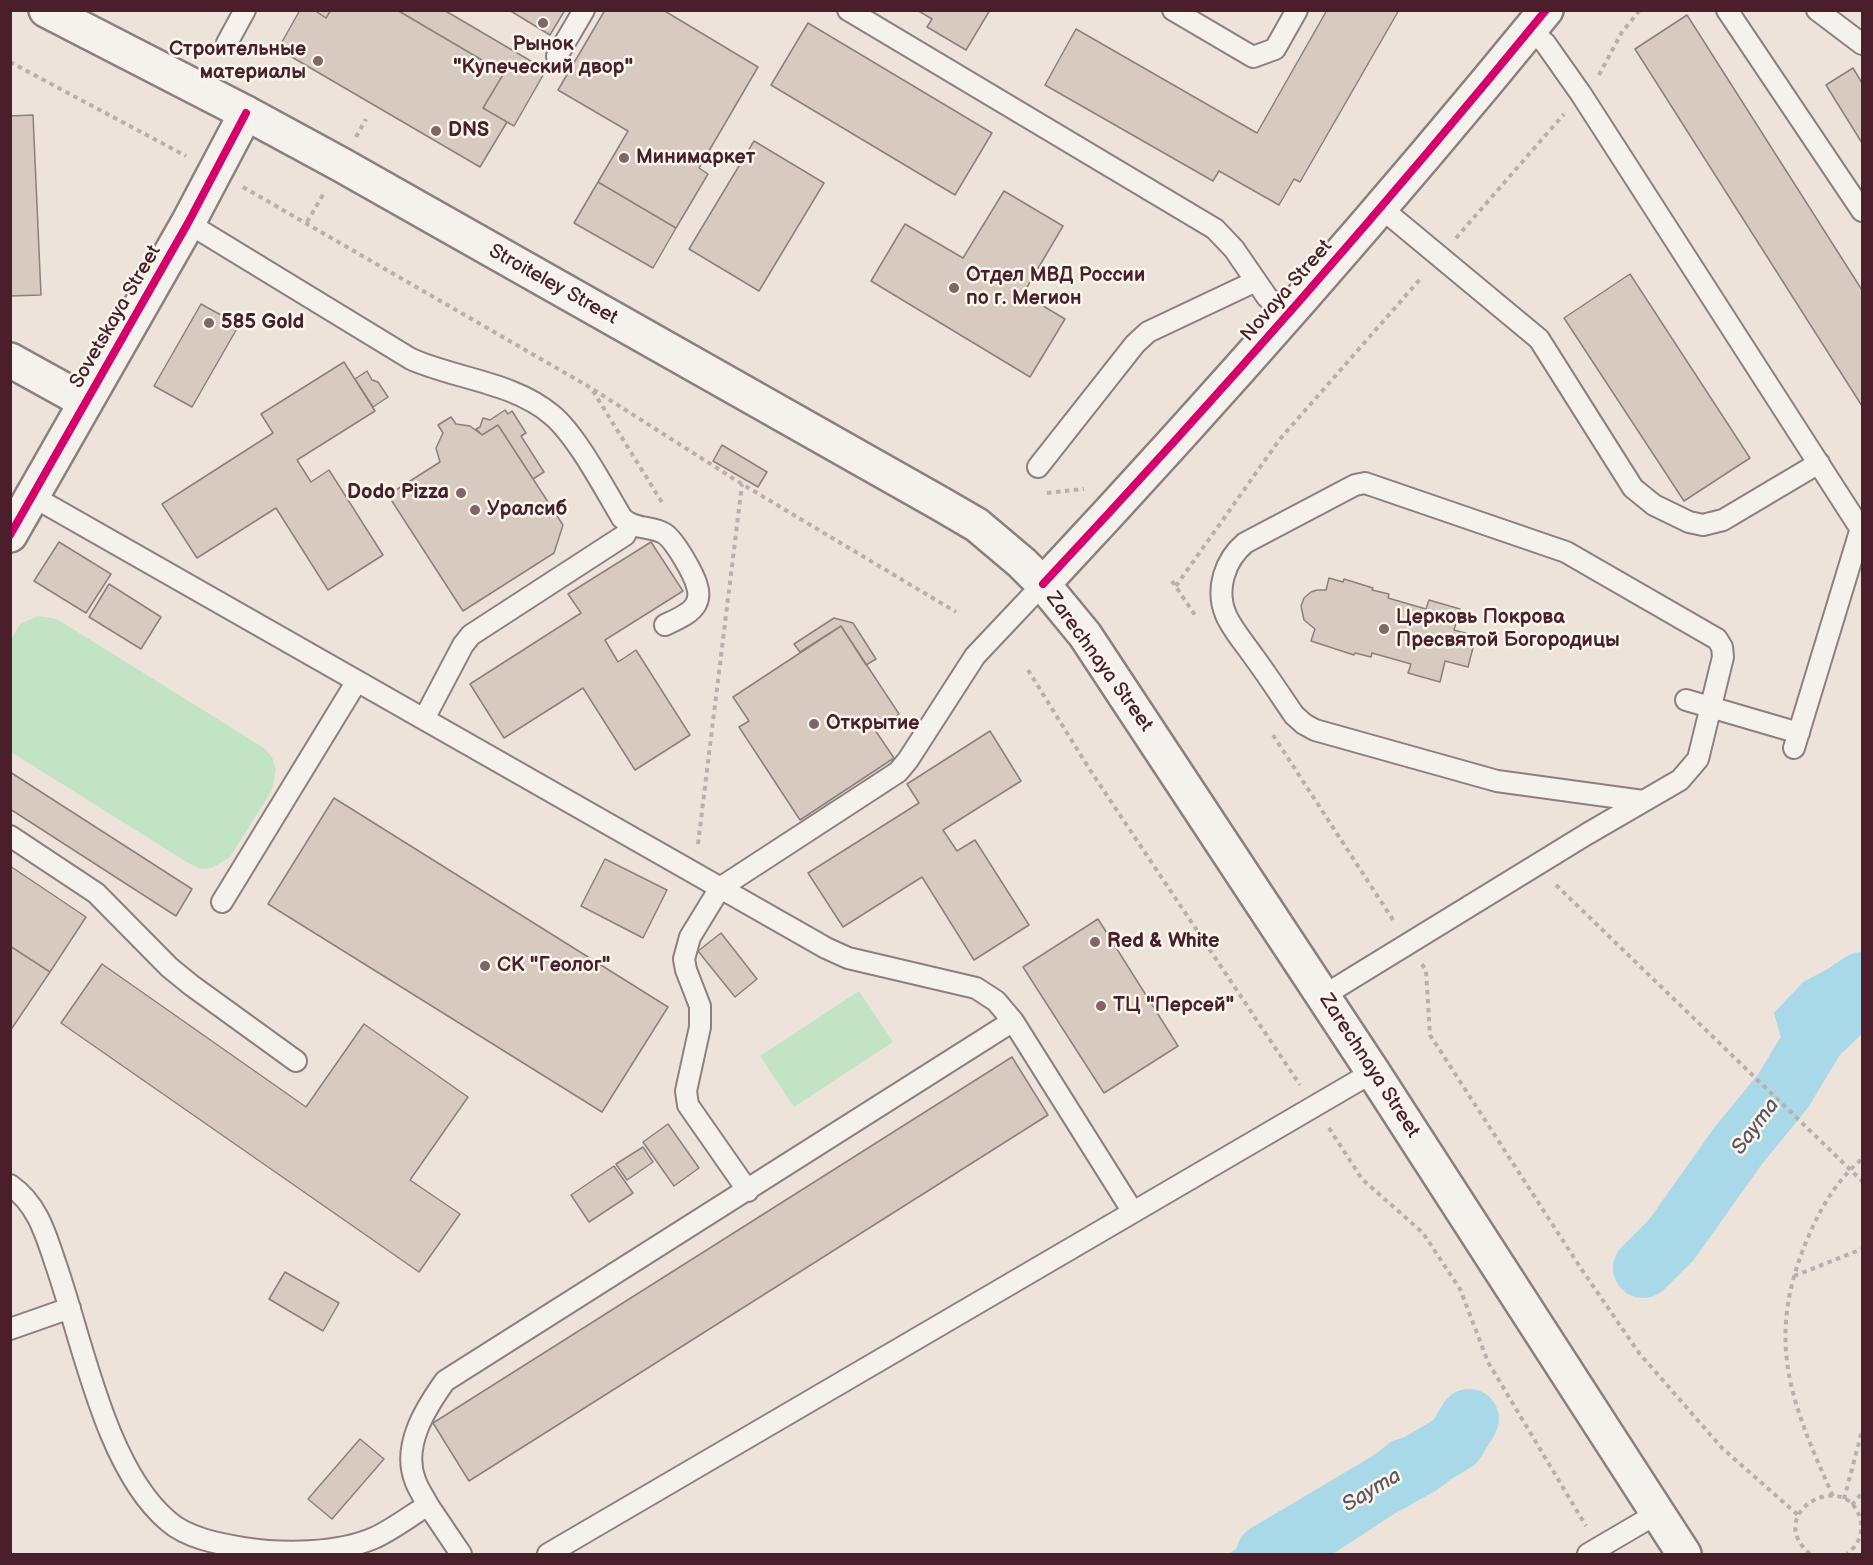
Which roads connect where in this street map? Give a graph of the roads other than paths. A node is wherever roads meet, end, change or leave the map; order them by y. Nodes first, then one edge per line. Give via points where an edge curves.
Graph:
1 (46, 10) edge
2 (245, 10) edge
3 (584, 10) edge
4 (848, 10) edge
5 (1173, 10) edge
6 (1297, 10) edge
7 (1727, 10) edge
8 (1817, 10) edge
9 (1538, 20) edge
10 (227, 44) dead end
11 (1863, 44) edge
12 (557, 56) dead end
13 (246, 113) junction
14 (1380, 207) junction
15 (1863, 211) edge
16 (188, 223) junction
17 (1256, 281) junction
18 (1287, 317) junction
19 (10, 360) edge
20 (87, 402) junction
21 (1819, 463) junction
22 (1038, 466) dead end
23 (32, 496) junction
24 (630, 525) junction
25 (1862, 529) edge
26 (10, 535) edge
27 (1043, 584) junction
28 (666, 625) dead end
29 (357, 681) junction
30 (1686, 700) dead end
31 (1710, 707) junction
32 (424, 719) junction
33 (1586, 794) junction
34 (1643, 801) junction
35 (1606, 822) junction
36 (10, 836) edge
37 (720, 888) junction
38 (222, 902) dead end
39 (1323, 996) junction
40 (1013, 1021) junction
41 (296, 1061) dead end
42 (1373, 1072) junction
43 (10, 1185) edge
44 (748, 1191) junction
45 (1133, 1212) junction
46 (70, 1308) junction
47 (10, 1329) edge
48 (428, 1505) junction
49 (1658, 1514) junction
50 (461, 1554) edge
51 (548, 1554) edge
52 (1588, 1554) edge
53 (1684, 1554) edge

1 - 13 main road, Stroiteley Street
2 - 10 lane
3 - 12 lane
4 - 17 lane via 1215,229
5 - 6 lane via 1253,57 1275,49
7 - 15 lane
8 - 11 lane
9 - 14 main road, Novaya Street
9 - 21 lane via 1545,43
13 - 16 main road, Sovetskaya Street
13 - 27 main road, Stroiteley Street via 977,525
14 - 18 main road, Novaya Street
14 - 21 lane via 1539,339 1633,488 1653,505 1703,525 1724,520
16 - 20 main road, Sovetskaya Street
16 - 24 lane via 411,360 519,395 551,414 568,432
17 - 18 lane
17 - 22 lane via 1148,332
18 - 27 main road, Novaya Street
19 - 20 main road
20 - 23 main road, Sovetskaya Street
21 - 25 lane
23 - 26 main road, Sovetskaya Street
23 - 29 lane
24 - 28 lane via 667,535 697,584 699,594 693,609
24 - 32 lane via 625,535 471,635
25 - 31 lane via 1796,740
27 - 37 lane via 975,656 898,772
27 - 39 main road, Zarechnaya Street via 1098,653
29 - 32 lane
29 - 38 lane
30 - 31 lane
31 - 33 lane via 1723,657 1717,639 1566,552 1365,483 1236,551 1228,563 1221,594 1226,616 1304,724 1497,781
31 - 34 lane via 1698,759 1680,780
32 - 37 lane
33 - 34 lane
33 - 35 lane
34 - 35 lane
35 - 39 lane
36 - 41 lane via 96,893 169,967
37 - 40 lane via 848,958 976,988 996,1001
37 - 44 lane via 690,937 684,959 700,1006 700,1027 686,1091 688,1105
39 - 42 main road, Zarechnaya Street
40 - 44 lane
40 - 45 lane
42 - 45 lane
42 - 49 main road, Zarechnaya Street
43 - 46 lane via 37,1214
44 - 48 lane via 445,1382 431,1400 411,1449 415,1480
45 - 51 lane
46 - 47 lane
46 - 48 lane via 106,1420 130,1476 168,1522 190,1535 265,1552 325,1550 374,1538
48 - 50 lane
49 - 52 lane
49 - 53 main road, Zarechnaya Street

